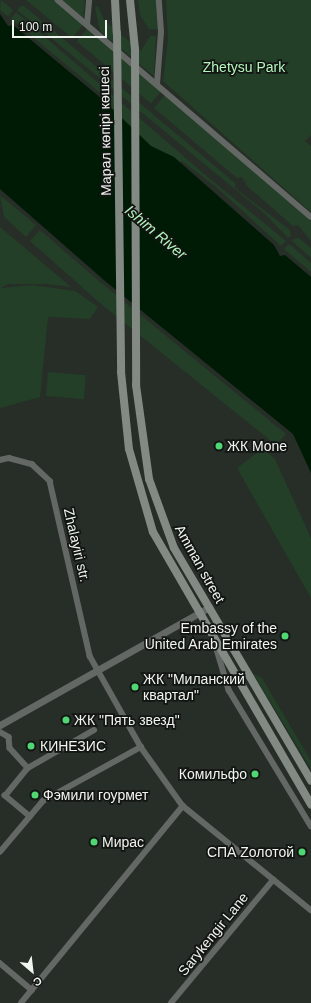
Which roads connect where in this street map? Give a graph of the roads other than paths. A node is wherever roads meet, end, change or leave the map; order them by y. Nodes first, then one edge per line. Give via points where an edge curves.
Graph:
1 (58, 0) edge
2 (89, 0) edge
3 (115, 0) edge
4 (130, 0) edge
5 (159, 0) edge
6 (87, 25) junction
7 (157, 84) junction
8 (311, 217) edge
9 (121, 372) joint
10 (136, 385) joint
11 (0, 460) edge
12 (209, 607) junction
13 (199, 613) junction
14 (214, 638) junction
15 (95, 670) junction
16 (0, 725) edge
17 (94, 730) dead end
18 (0, 732) edge
19 (141, 747) junction
20 (28, 768) junction
21 (311, 781) edge
22 (311, 804) edge
23 (183, 806) junction
24 (30, 817) junction
25 (311, 826) edge
26 (0, 852) edge
27 (273, 880) junction
28 (311, 910) edge
29 (0, 963) edge
30 (32, 990) junction
31 (21, 1003) edge
32 (171, 1003) edge

1 - 6 street
2 - 6 street
3 - 9 main road, Марал көпірі көшесі, bridge
4 - 10 main road, Марал көпірі көшесі, bridge via 135,49
5 - 7 street via 161,32
6 - 7 street
7 - 8 street
9 - 13 main road, Amman street via 129,449 142,503 156,539
10 - 12 main road, Amman street via 141,444 158,512 174,548
11 - 15 street, Zhalayiri str. via 9,458 32,464 50,481
12 - 13 street
12 - 21 main road, Amman street
13 - 14 main road, Amman street
13 - 15 street
14 - 22 main road, Amman street
14 - 25 street, Amman street via 229,690
15 - 16 street
15 - 19 street, Zhalayiri str.
17 - 20 street
18 - 20 street via 9,737 10,748
19 - 23 street, Zhalayiri str.
19 - 24 street via 43,801
20 - 24 street via 5,796
23 - 27 street, Zhalayiri str.
23 - 30 street
24 - 26 street
27 - 28 street, Zhalayiri str.
27 - 32 street, Sarykengir Lane
29 - 30 street
30 - 31 street

